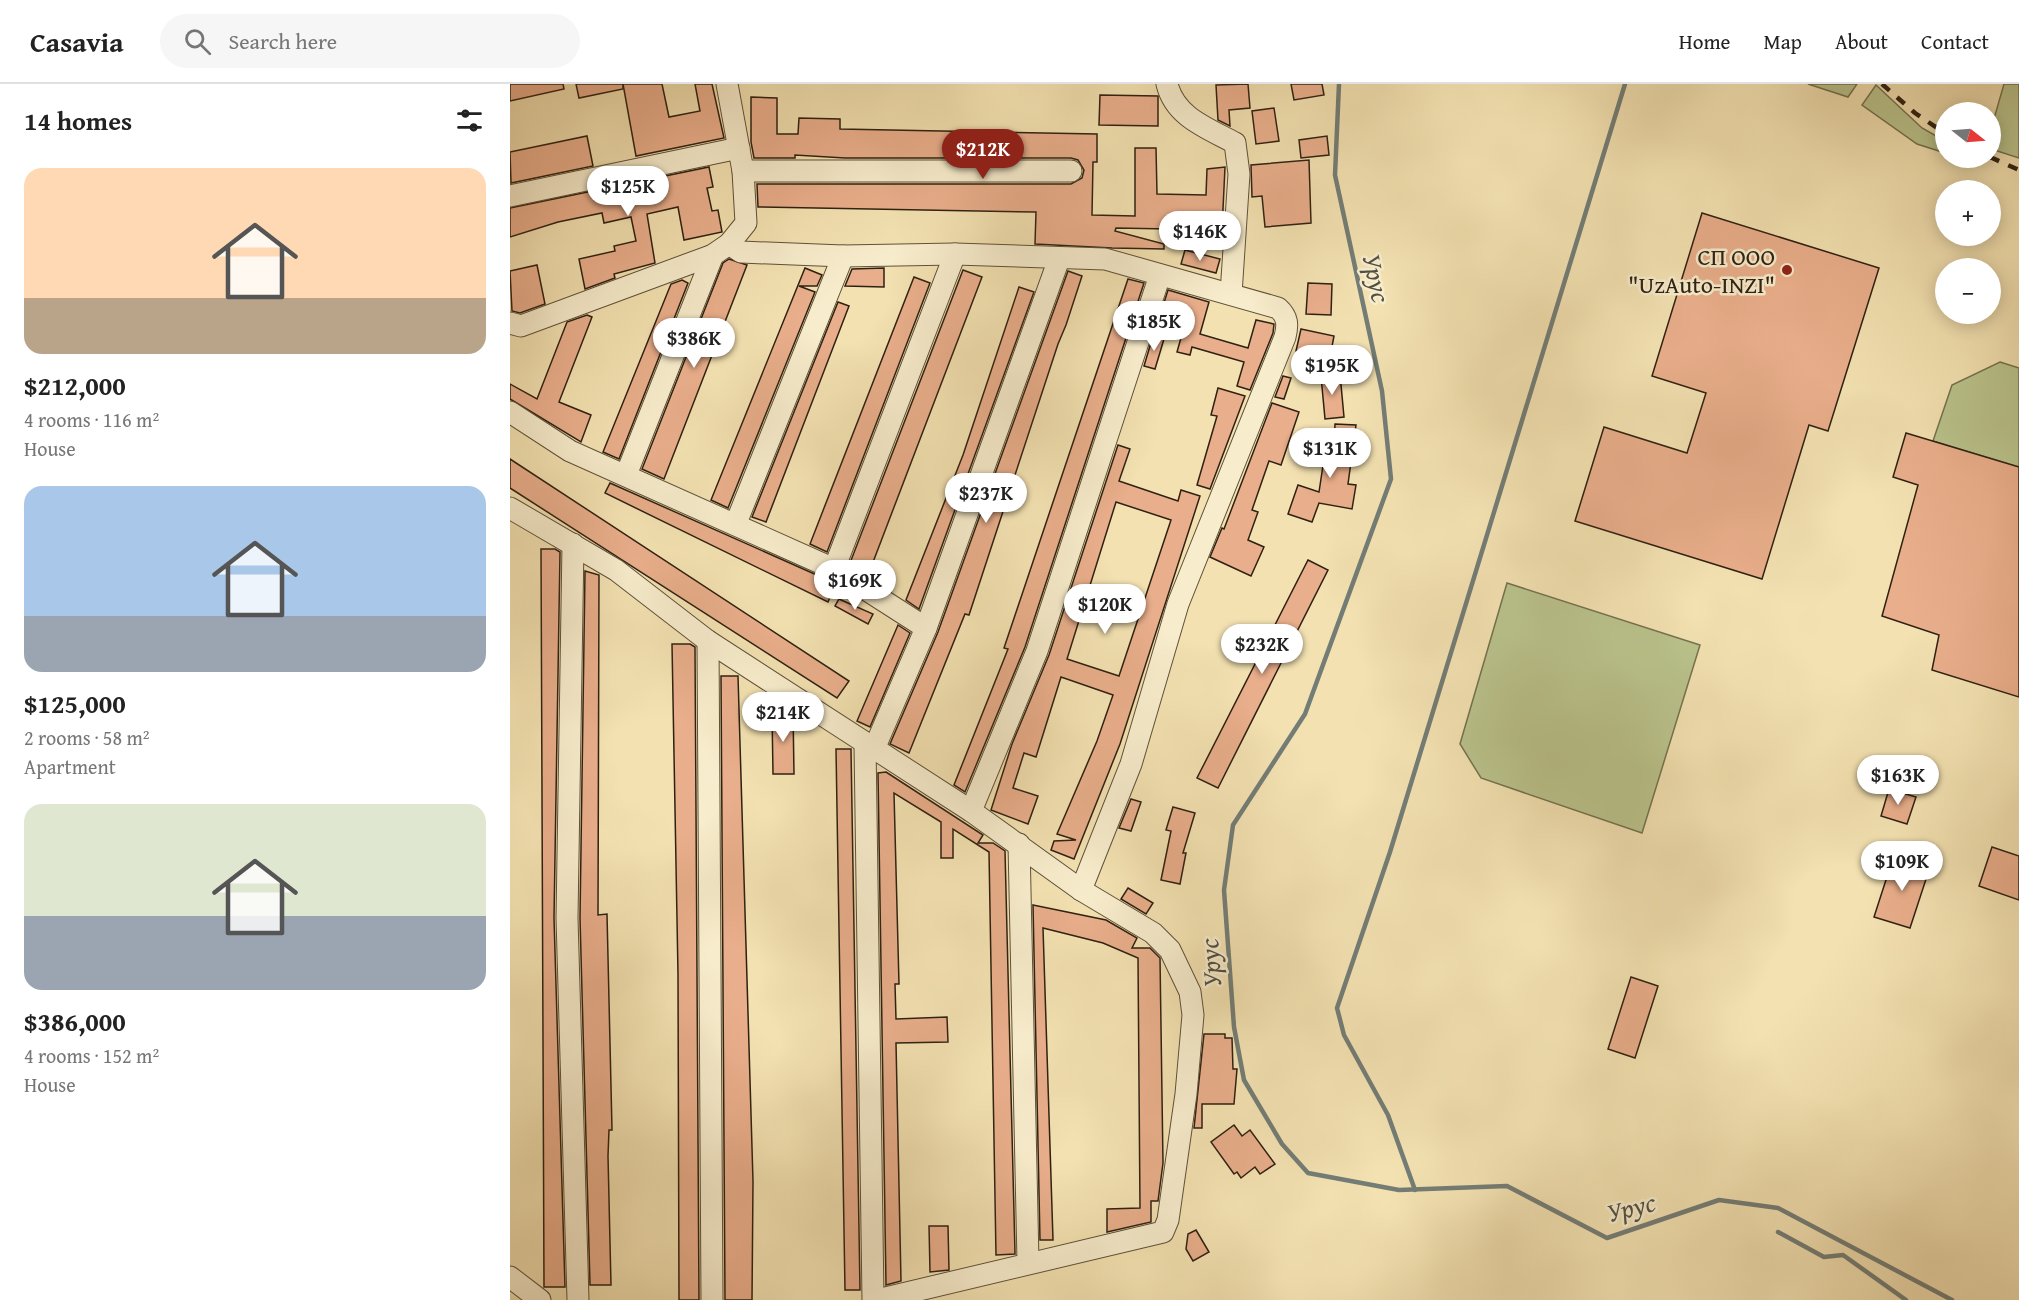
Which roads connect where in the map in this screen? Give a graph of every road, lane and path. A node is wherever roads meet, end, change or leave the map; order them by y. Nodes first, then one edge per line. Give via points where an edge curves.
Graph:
1 (727, 84) edge
2 (1167, 84) edge
3 (739, 148) junction
4 (743, 171) junction
5 (1071, 171) dead end
6 (510, 196) edge
7 (721, 250) junction
8 (955, 254) junction
9 (843, 256) junction
10 (1059, 259) junction
11 (1160, 275) junction
12 (1231, 294) junction
13 (510, 323) edge
14 (510, 412) edge
15 (626, 475) junction
16 (510, 508) edge
17 (736, 523) junction
18 (573, 544) junction
19 (834, 569) junction
20 (926, 628) junction
21 (708, 641) junction
22 (870, 746) junction
23 (970, 811) junction
24 (1019, 844) junction
25 (1081, 890) junction
26 (1028, 1262) junction
27 (510, 1276) edge
28 (540, 1300) edge
29 (578, 1300) edge
30 (712, 1300) edge
31 (875, 1300) edge

1 - 3 street
2 - 12 street via 1181,113 1235,143 1239,174
3 - 4 street
3 - 6 street
4 - 5 street
4 - 7 street via 746,224
7 - 9 street
7 - 13 street via 521,326
7 - 15 street
8 - 9 street
8 - 10 street
8 - 19 street
9 - 17 street
10 - 11 street via 1106,259
10 - 20 street
11 - 12 street
11 - 23 street via 1037,651
12 - 25 street via 1278,308 1287,320 1287,329 1179,604 1131,764
14 - 15 street via 570,451
15 - 17 street
16 - 18 street
17 - 19 street
18 - 21 street via 616,570
18 - 29 street via 567,918
19 - 20 street
20 - 22 street
21 - 22 street
21 - 30 street
22 - 23 street
22 - 31 street
23 - 24 street
24 - 25 street
24 - 26 street
25 - 26 street via 1154,933 1170,950 1190,992 1193,1015 1183,1118 1168,1220 1162,1232
26 - 31 street
27 - 28 street

